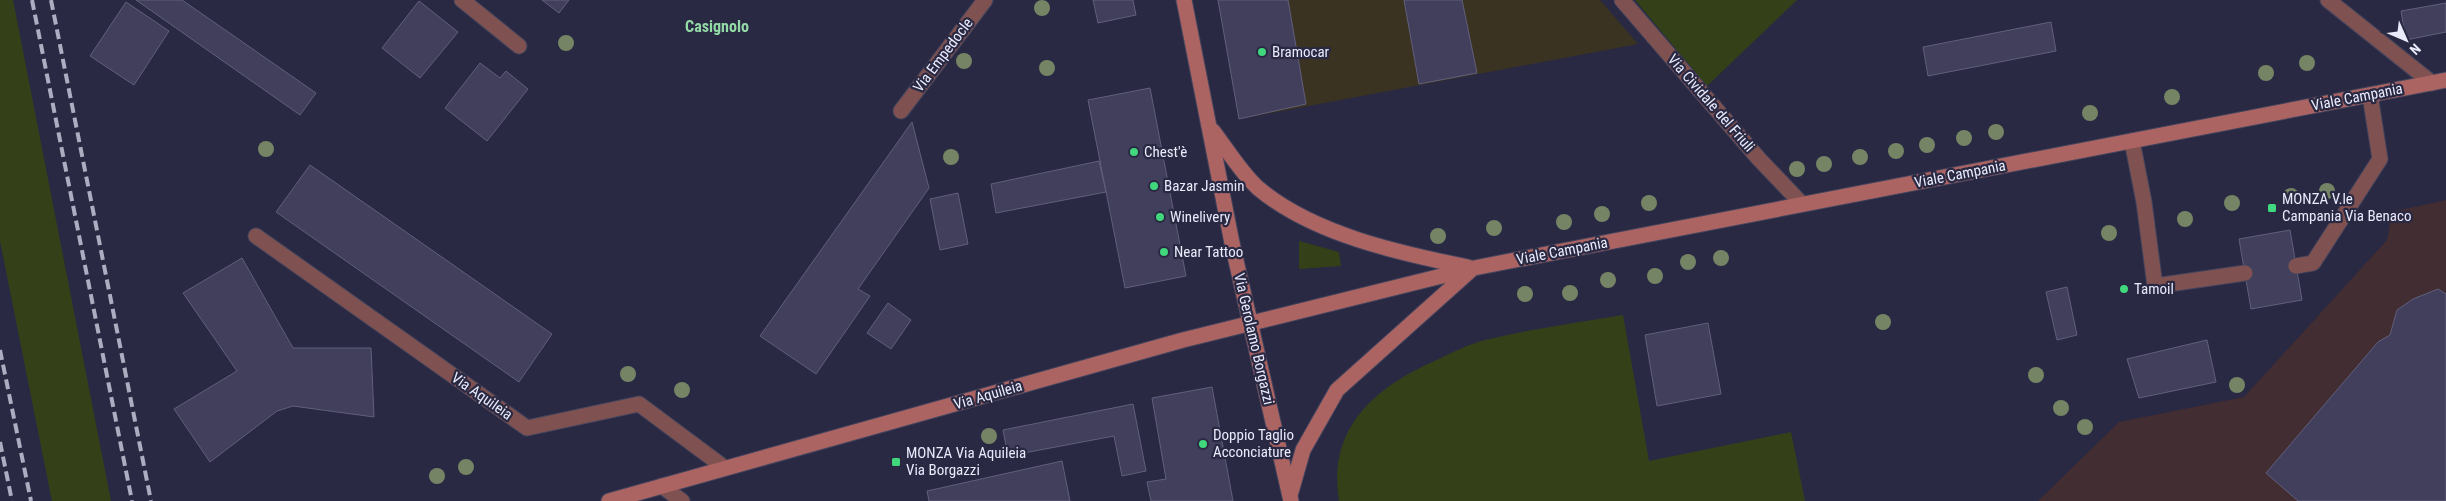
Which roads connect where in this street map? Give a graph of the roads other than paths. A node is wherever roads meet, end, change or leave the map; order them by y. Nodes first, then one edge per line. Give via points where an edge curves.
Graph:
1 (462, 0) edge
2 (985, 0) edge
3 (1184, 0) edge
4 (1622, 0) edge
5 (2328, 0) edge
6 (519, 46) dead end
7 (2439, 81) edge
8 (2370, 95) junction
9 (901, 111) dead end
10 (1210, 128) junction
11 (2132, 141) junction
12 (1802, 204) junction
13 (256, 236) dead end
14 (2296, 266) dead end
15 (1474, 268) junction
16 (2245, 273) dead end
17 (1251, 323) junction
18 (725, 468) junction
19 (662, 486) junction
20 (1291, 498) edge
21 (609, 501) edge
22 (682, 501) edge

1 - 6 street
2 - 9 street, Via Empedocle
3 - 10 street, Via Gerolamo Borgazzi
4 - 12 street, Via Cividale del Friuli
5 - 7 street
7 - 8 street, Viale Campania
8 - 11 street, Viale Campania
8 - 14 street via 2380,159 2313,263
10 - 15 street, Viale Campania via 1257,187 1293,213 1392,251
10 - 17 street, Via Gerolamo Borgazzi
11 - 12 street, Viale Campania
11 - 16 street via 2155,286
12 - 15 street, Viale Campania
13 - 18 street, Via Aquileia via 528,428 639,404
15 - 17 street, Viale Campania
15 - 20 street via 1338,390 1303,450
17 - 18 street, Via Aquileia
17 - 20 street, Via Gerolamo Borgazzi
18 - 19 street, Via Aquileia
19 - 21 street, Via Aquileia
19 - 22 street

